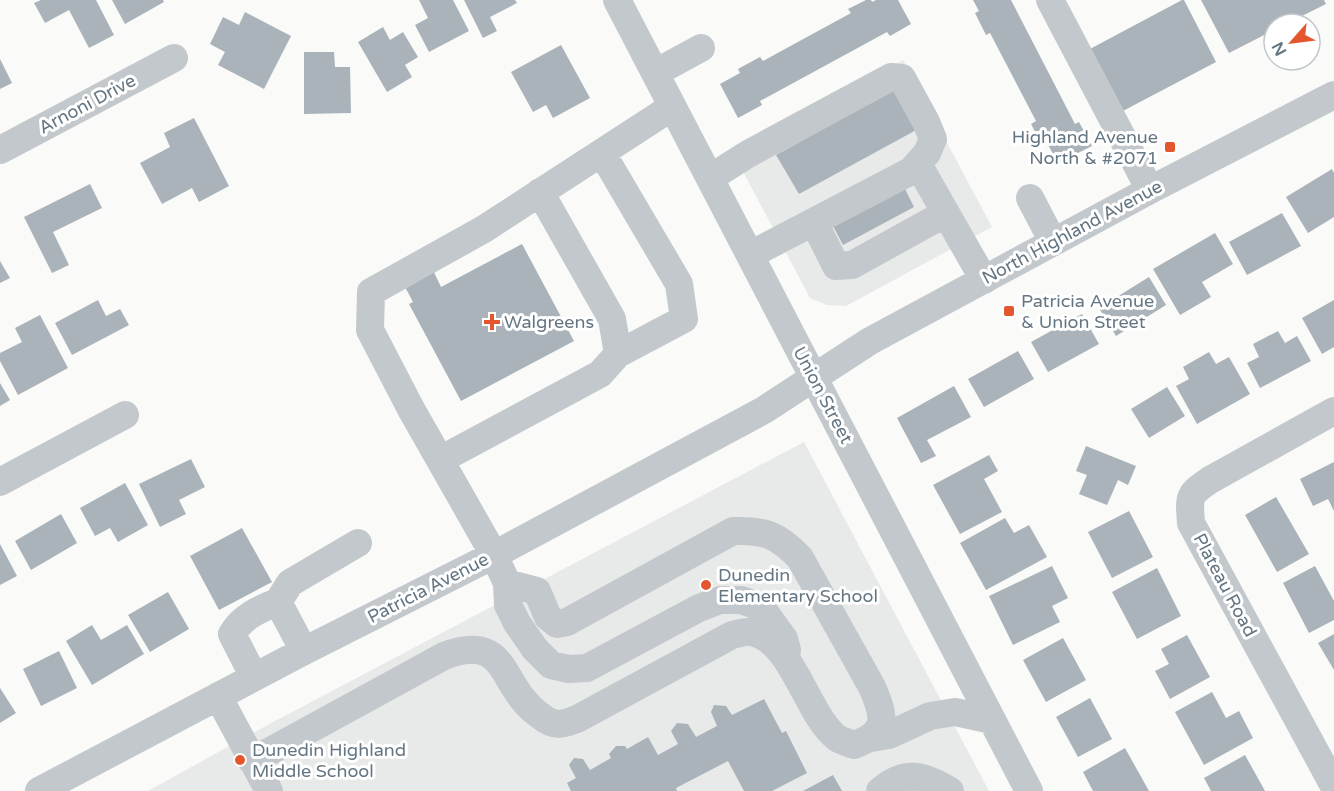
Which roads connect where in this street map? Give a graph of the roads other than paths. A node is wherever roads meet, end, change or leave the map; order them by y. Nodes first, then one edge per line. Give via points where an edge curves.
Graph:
1 (617, 0) edge
2 (1055, 2) edge
3 (701, 48) dead end
4 (174, 58) dead end
5 (655, 73) junction
6 (1334, 95) edge
7 (672, 107) junction
8 (0, 150) edge
9 (602, 153) junction
10 (911, 171) junction
11 (710, 178) junction
12 (1150, 190) junction
13 (540, 192) junction
14 (1030, 198) dead end
15 (946, 213) junction
16 (814, 222) junction
17 (1053, 243) junction
18 (750, 255) junction
19 (984, 280) junction
20 (618, 354) junction
21 (814, 378) junction
22 (1334, 411) edge
23 (125, 415) dead end
24 (440, 460) junction
25 (0, 482) edge
26 (358, 543) dead end
27 (494, 555) junction
28 (507, 583) junction
29 (278, 602) junction
30 (555, 623) junction
31 (535, 649) junction
32 (304, 651) junction
33 (793, 669) junction
34 (254, 677) junction
35 (218, 696) junction
36 (992, 720) junction
37 (871, 738) junction
38 (252, 761) junction
39 (1334, 786) edge
40 (39, 791) edge
41 (269, 791) edge
42 (880, 791) edge
43 (950, 791) edge
44 (1029, 791) edge

1 - 5 street, Union Street
2 - 12 street
3 - 5 street
4 - 8 street, Arnoni Drive
5 - 7 street, Union Street
6 - 12 street, North Highland Avenue
7 - 9 street
7 - 11 street, Union Street
9 - 13 street
9 - 20 street via 679,284 684,319
10 - 11 street via 933,139 902,78 891,77
10 - 15 street via 923,173
10 - 16 street
11 - 18 street, Union Street
12 - 17 street, North Highland Avenue
13 - 20 street via 612,319
13 - 24 street via 484,229 371,292 370,330
14 - 17 street
15 - 16 street via 844,266 836,266
15 - 19 street
16 - 18 street
17 - 19 street, North Highland Avenue
18 - 21 street, Union Street
19 - 21 street, North Highland Avenue via 870,341
20 - 24 street via 600,374
21 - 27 street, Patricia Avenue via 764,410
21 - 36 street, Union Street
22 - 39 street, Plateau Road via 1210,480 1193,492 1189,504 1191,523
23 - 25 street
24 - 27 street
26 - 29 street via 290,583
27 - 28 street
27 - 32 street, Patricia Avenue
28 - 30 street via 537,591 548,617
28 - 31 street via 508,605
29 - 32 street
29 - 34 street via 239,623 232,633
30 - 31 street
30 - 37 street via 567,622 733,531 770,534 800,558 872,687 882,708 881,726
31 - 33 street via 551,665 586,668 699,608 720,600 741,600 761,607 784,639
32 - 34 street, Patricia Avenue
33 - 37 street via 818,717 838,739 854,745
33 - 38 street via 775,645 748,631 732,635 577,720 559,724 547,721 526,706 499,661 488,653 462,649
34 - 35 street, Patricia Avenue
35 - 38 street
35 - 40 street, Patricia Avenue
36 - 37 street via 946,713
36 - 44 street, Union Street
38 - 41 street
42 - 43 street via 897,779 916,776

